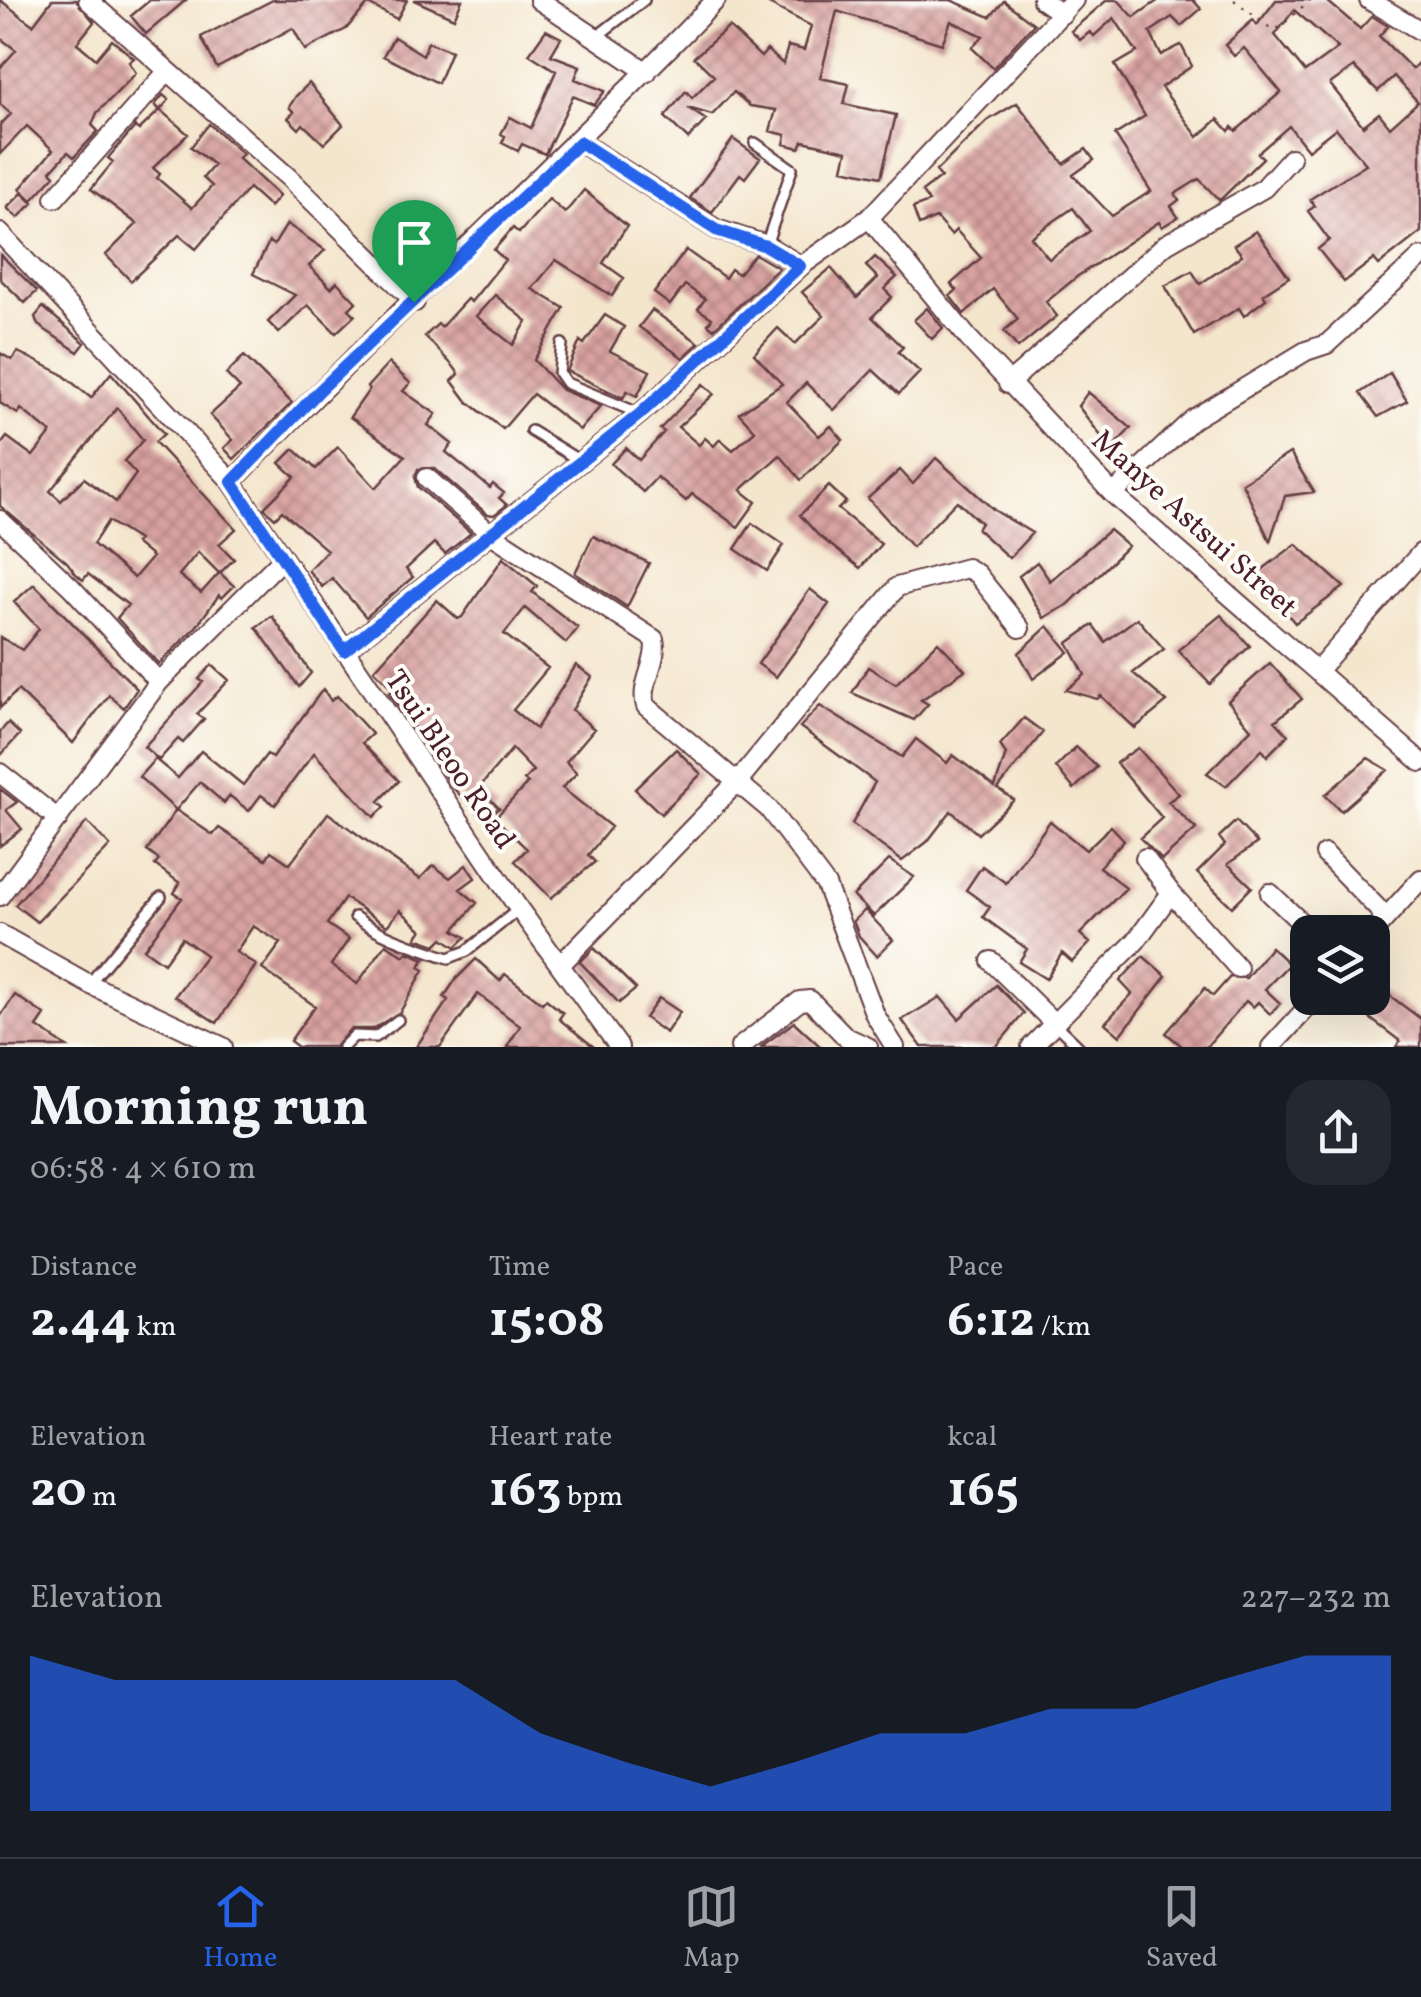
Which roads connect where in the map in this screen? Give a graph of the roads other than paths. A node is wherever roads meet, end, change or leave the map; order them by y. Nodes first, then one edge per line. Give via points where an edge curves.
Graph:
1 (88, 0) edge
2 (538, 0) edge
3 (626, 0) edge
4 (644, 0) edge
5 (716, 0) edge
6 (1042, 0) edge
7 (1369, 0) edge
8 (1068, 7) edge
9 (632, 11) junction
10 (1421, 31) edge
11 (594, 38) junction
12 (167, 72) junction
13 (646, 72) junction
14 (580, 142) junction
15 (755, 143) dead end
16 (1291, 158) dead end
17 (55, 198) dead end
18 (869, 218) junction
19 (0, 233) edge
20 (766, 246) junction
21 (1421, 257) edge
22 (800, 266) junction
23 (414, 302) junction
24 (562, 344) dead end
25 (1008, 384) junction
26 (640, 414) junction
27 (532, 431) dead end
28 (582, 462) junction
29 (428, 478) dead end
30 (232, 482) junction
31 (1113, 494) junction
32 (0, 520) edge
33 (490, 534) junction
34 (1421, 553) edge
35 (283, 558) junction
36 (1020, 628) dead end
37 (344, 651) junction
38 (1317, 671) junction
39 (159, 682) junction
40 (1421, 762) edge
41 (0, 774) edge
42 (739, 780) junction
43 (58, 819) junction
44 (1325, 854) dead end
45 (1145, 858) dead end
46 (1421, 879) edge
47 (1171, 893) junction
48 (1270, 893) dead end
49 (0, 896) edge
50 (161, 897) dead end
51 (520, 909) junction
52 (1294, 915) edge
53 (1384, 915) edge
54 (1388, 915) edge
55 (355, 917) dead end
56 (0, 934) edge
57 (991, 961) dead end
58 (562, 964) junction
59 (1238, 968) dead end
60 (89, 984) junction
61 (1300, 1015) edge
62 (398, 1020) dead end
63 (1055, 1024) junction
64 (223, 1047) edge
65 (343, 1047) edge
66 (619, 1047) edge
67 (740, 1047) edge
68 (868, 1047) edge
69 (895, 1047) edge
70 (1031, 1047) edge
71 (1079, 1047) edge
72 (1271, 1047) edge

1 - 12 street
2 - 11 street
3 - 9 lane
4 - 9 lane
5 - 13 street
6 - 8 street
7 - 10 street
8 - 18 street
9 - 11 lane
11 - 13 street
12 - 17 street
12 - 23 street via 288,177
13 - 14 street
14 - 20 street via 716,230
14 - 23 street
15 - 20 lane via 792,169
16 - 25 street via 1264,188 1166,244
18 - 22 street
18 - 25 street, Manye Astsui Street
19 - 30 street, Tsui Bleoo Road
20 - 22 street
21 - 31 street via 1326,344 1193,419
22 - 26 street
23 - 30 street
24 - 26 lane via 559,373 566,383
25 - 31 street, Manye Astsui Street
26 - 28 street
27 - 28 lane
28 - 33 street
29 - 33 street
30 - 35 street, Tsui Bleoo Road
31 - 38 street, Manye Astsui Street
32 - 39 street
33 - 37 street
33 - 42 street via 647,631 657,650 646,706
34 - 38 street
35 - 37 street, Tsui Bleoo Road
35 - 39 street
36 - 42 street via 967,568 897,587
37 - 51 street, Tsui Bleoo Road
38 - 40 street, Manye Astsui Street
39 - 43 street
41 - 43 street
42 - 58 street
42 - 69 street via 826,885 875,1014
43 - 49 street
44 - 53 street
45 - 47 street
46 - 54 street
47 - 59 street
47 - 63 street via 1136,941
48 - 52 street
50 - 60 lane
51 - 55 lane via 449,958 377,934
51 - 58 street, Tsui Bleoo Road
56 - 60 street
57 - 63 street
58 - 66 street, Tsui Bleoo Road
60 - 64 street
61 - 72 street
62 - 65 lane via 376,1037 354,1036
63 - 70 street
63 - 71 lane
67 - 68 street via 810,1000 846,1037

